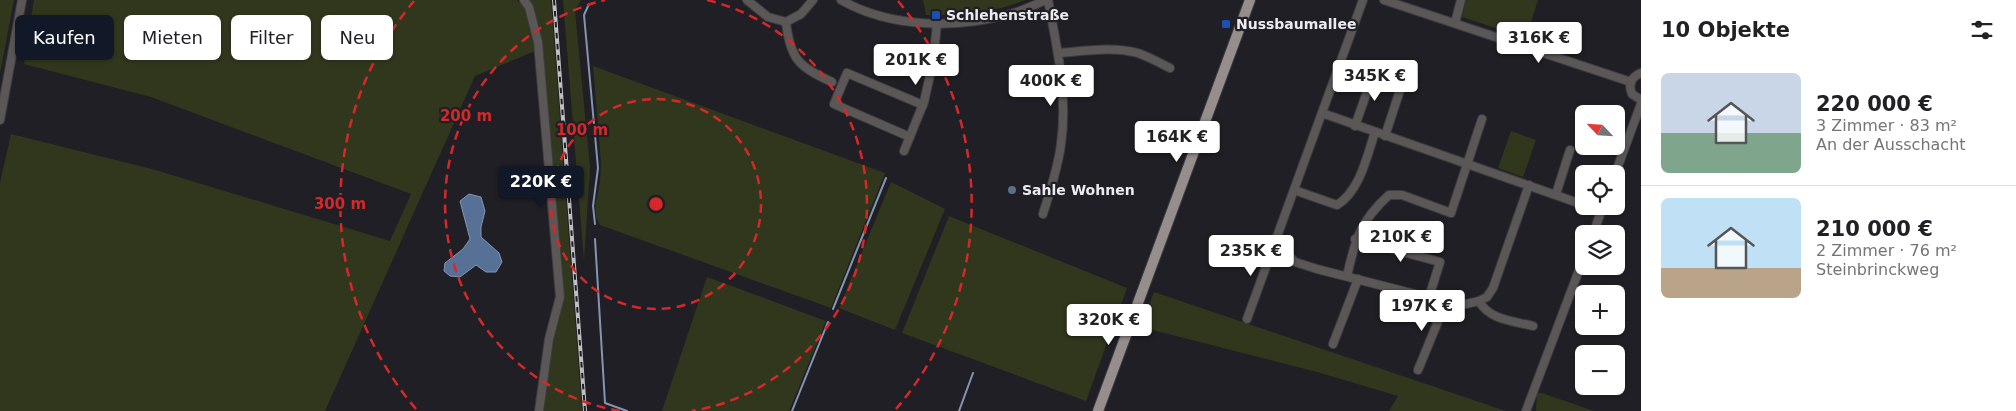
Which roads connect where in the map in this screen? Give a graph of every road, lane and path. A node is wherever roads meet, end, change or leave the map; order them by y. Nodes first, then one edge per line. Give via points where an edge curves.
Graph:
1 (22, 0) edge
2 (524, 0) edge
3 (747, 0) edge
4 (813, 0) edge
5 (841, 0) edge
6 (1047, 0) edge
7 (1250, 0) edge
8 (1363, 0) edge
9 (1384, 0) edge
10 (1461, 0) edge
11 (786, 22) junction
12 (937, 24) junction
13 (1455, 24) junction
14 (1059, 53) junction
15 (1170, 68) dead end
16 (1374, 72) dead end
17 (1641, 73) edge
18 (1404, 80) dead end
19 (832, 82) dead end
20 (1631, 82) junction
21 (1641, 102) edge
22 (923, 105) junction
23 (1322, 113) junction
24 (1482, 119) dead end
25 (0, 120) edge
26 (1355, 126) junction
27 (1375, 132) junction
28 (1385, 136) junction
29 (910, 137) junction
30 (1570, 150) dead end
31 (904, 151) dead end
32 (1466, 163) junction
33 (1618, 165) edge
34 (1529, 185) junction
35 (1294, 190) junction
36 (1556, 194) junction
37 (1575, 201) edge
38 (1043, 214) dead end
39 (1355, 239) junction
40 (1276, 243) junction
41 (1577, 275) edge
42 (1347, 276) junction
43 (1358, 279) junction
44 (1429, 298) junction
45 (1479, 301) junction
46 (1446, 302) junction
47 (1247, 319) dead end
48 (1533, 326) dead end
49 (1333, 344) dead end
50 (1418, 370) dead end
51 (539, 411) edge
52 (1098, 411) edge
53 (1526, 411) edge

1 - 25 street
2 - 51 street via 529,7 538,42 560,297 549,339
3 - 11 street via 768,17
4 - 11 street via 801,14
5 - 12 street via 890,18
6 - 12 street via 1011,14 972,22
6 - 14 street
7 - 52 main road
8 - 23 street
9 - 13 street
10 - 13 street
11 - 19 street via 788,41 797,59 811,72
12 - 22 street via 933,62
13 - 20 street
14 - 15 street via 1124,51 1137,53
14 - 38 street via 1062,142
16 - 26 street
17 - 20 street
18 - 28 street
20 - 21 street via 1632,94
21 - 33 street
22 - 29 street
22 - 29 street via 847,73 834,104
23 - 26 street
23 - 35 street
24 - 32 street
26 - 27 street
27 - 28 street
27 - 35 street via 1360,175 1344,201 1337,205
28 - 32 street
29 - 31 street
30 - 36 street
32 - 34 street
32 - 39 street via 1451,214 1402,196 1389,195 1378,205
34 - 36 street
34 - 45 street via 1493,288 1487,297
35 - 40 street
36 - 37 street
39 - 42 street
39 - 44 street via 1440,262
40 - 42 street via 1295,262
40 - 47 street
41 - 53 street
42 - 43 street
43 - 44 street
43 - 49 street
44 - 46 street
45 - 46 street via 1466,304
45 - 48 street via 1492,316
46 - 50 street

